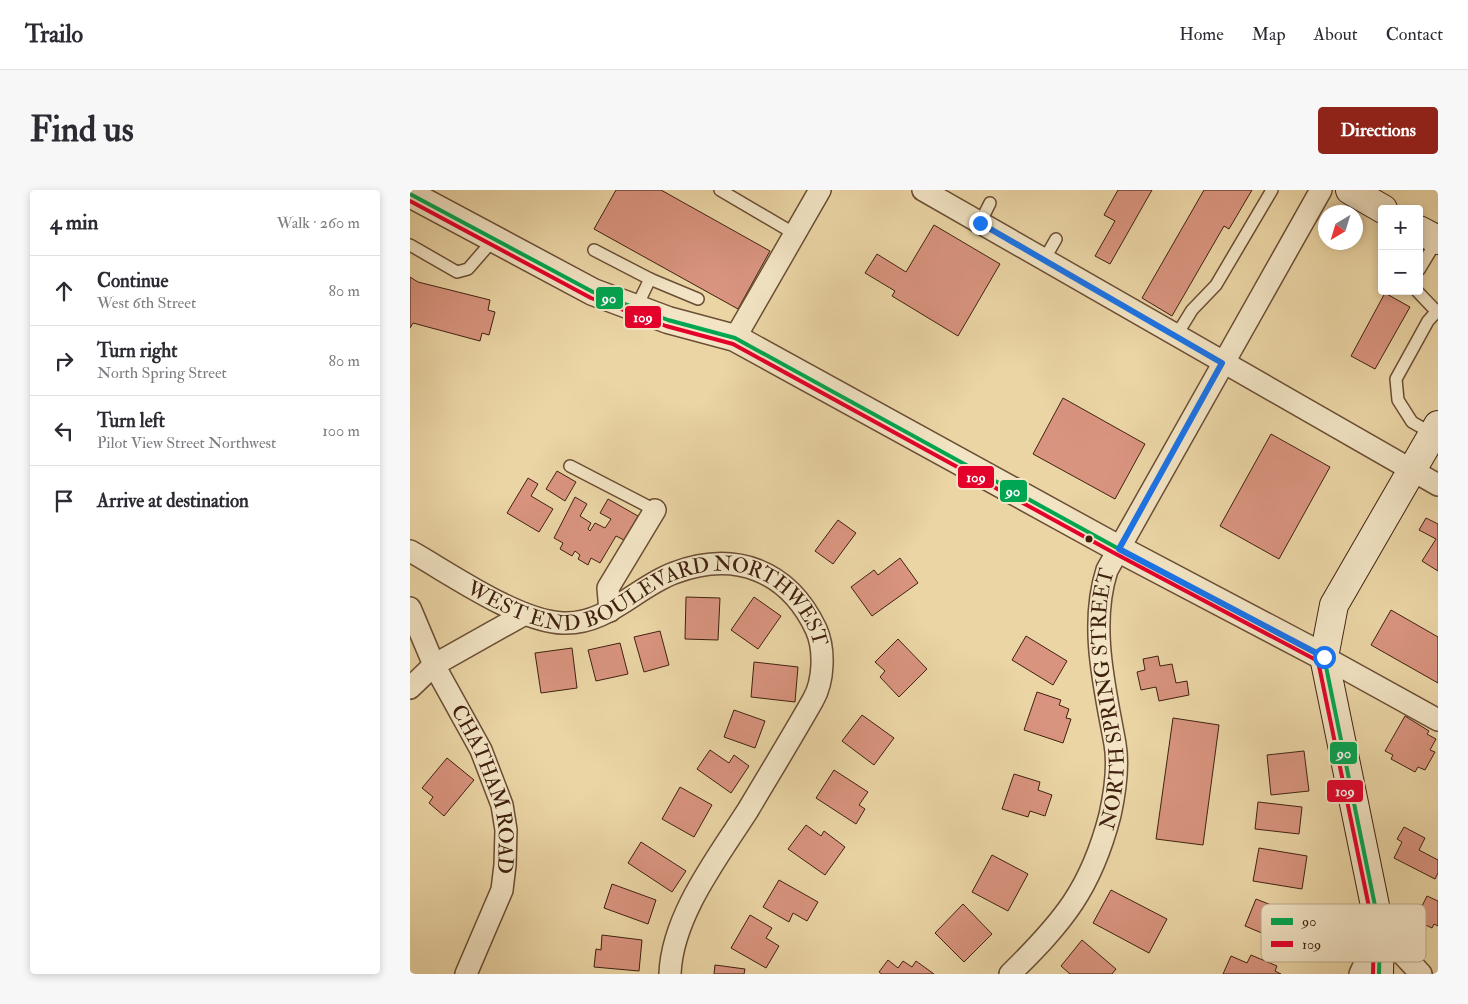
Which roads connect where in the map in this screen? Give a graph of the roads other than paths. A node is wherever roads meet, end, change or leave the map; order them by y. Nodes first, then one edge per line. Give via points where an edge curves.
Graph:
1 (720, 190) edge
2 (820, 190) edge
3 (1272, 190) edge
4 (1321, 190) edge
5 (1350, 190) edge
6 (935, 193) edge
7 (410, 194) edge
8 (990, 203) dead end
9 (1378, 206) edge
10 (980, 223) junction
11 (795, 234) junction
12 (1431, 236) edge
13 (494, 239) junction
14 (1056, 239) dead end
15 (410, 245) edge
16 (594, 250) dead end
17 (1423, 259) edge
18 (1044, 260) junction
19 (650, 279) junction
20 (1421, 295) edge
21 (698, 300) dead end
22 (636, 308) junction
23 (1437, 311) edge
24 (1176, 336) junction
25 (735, 338) junction
26 (1222, 363) junction
27 (1435, 429) edge
28 (570, 466) dead end
29 (1412, 470) junction
30 (1438, 485) edge
31 (655, 510) joint
32 (1119, 549) junction
33 (410, 551) edge
34 (410, 608) edge
35 (610, 611) junction
36 (522, 615) junction
37 (1324, 657) junction
38 (434, 665) junction
39 (410, 688) edge
40 (1438, 720) edge
41 (1375, 904) edge
42 (1365, 962) edge
43 (1410, 962) edge
44 (466, 974) edge
45 (670, 974) edge
46 (1010, 974) edge
47 (1360, 974) edge
48 (1421, 974) edge

1 - 11 lane
2 - 11 street
3 - 24 lane via 1216,285 1192,310
4 - 26 street, NORTH SPRING STREET
5 - 9 main road
6 - 10 street
7 - 13 street
8 - 10 lane
10 - 18 street
11 - 25 street
12 - 17 lane
13 - 15 lane via 468,269 457,272
13 - 22 street via 593,292
14 - 18 lane
16 - 19 lane
18 - 24 street
19 - 21 lane
19 - 22 lane
20 - 23 lane
22 - 25 street
23 - 27 lane via 1428,321 1396,379 1398,400 1412,422
24 - 26 street
25 - 32 street
26 - 29 street
26 - 32 street, NORTH SPRING STREET
27 - 29 main road
28 - 31 lane
29 - 30 street
29 - 37 main road via 1334,606
31 - 35 street via 608,588
32 - 37 street
32 - 46 street, NORTH SPRING STREET via 1102,585 1102,678 1117,771 1104,838 1093,869 1062,920
33 - 36 street, WEST END BOULEVARD NORTHWEST
34 - 38 street, CHATHAM ROAD
35 - 36 street, WEST END BOULEVARD NORTHWEST via 564,623
35 - 45 street, WEST END BOULEVARD NORTHWEST via 674,573 720,563 737,564 770,575 796,596 818,633 821,650 817,692 687,911
36 - 38 street
37 - 40 street
37 - 41 main road
38 - 39 street
38 - 44 street, CHATHAM ROAD via 482,750 497,789 506,830 502,890
42 - 47 street
43 - 48 street

